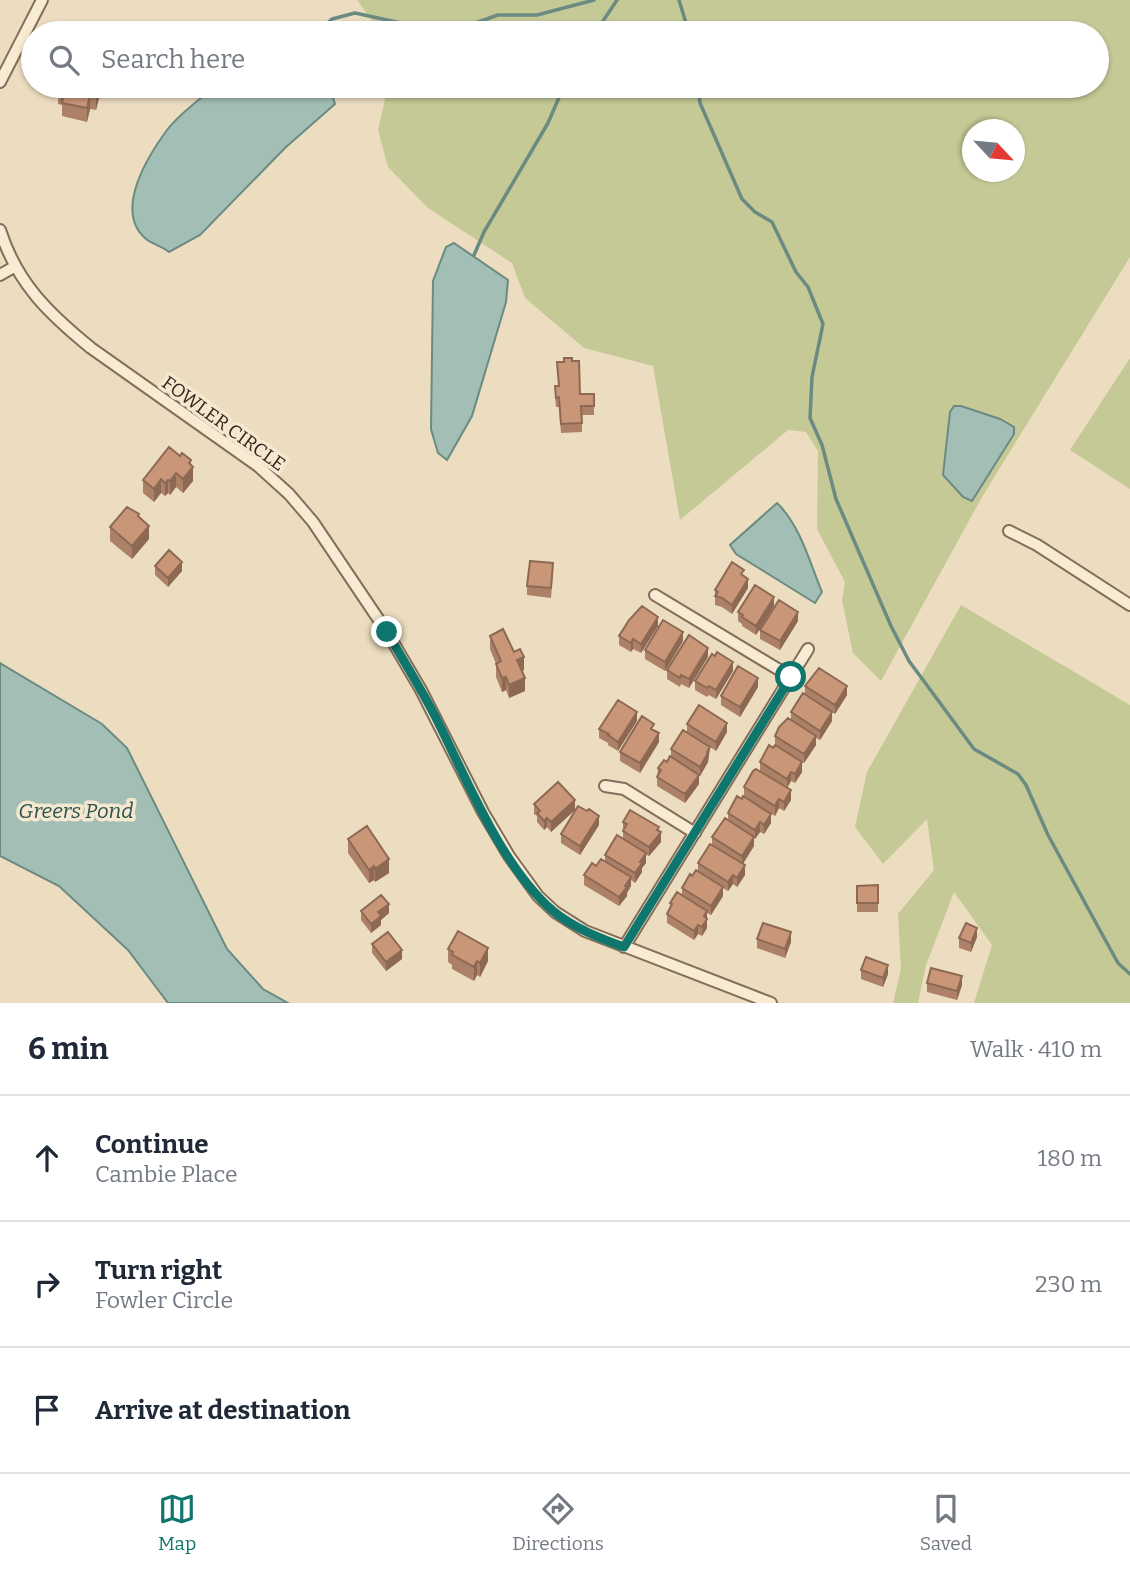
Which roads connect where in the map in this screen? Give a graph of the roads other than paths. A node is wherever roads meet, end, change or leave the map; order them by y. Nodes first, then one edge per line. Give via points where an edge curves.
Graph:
1 (42, 0) edge
2 (31, 21) edge
3 (21, 41) edge
4 (0, 82) edge
5 (0, 230) edge
6 (14, 267) junction
7 (0, 275) edge
8 (1009, 531) dead end
9 (655, 595) dead end
10 (1130, 605) edge
11 (808, 649) dead end
12 (791, 677) junction
13 (604, 786) dead end
14 (695, 833) junction
15 (624, 947) junction
16 (771, 1003) edge

1 - 2 street
3 - 4 street
5 - 6 street, FOWLER CIRCLE
6 - 7 street
6 - 15 street, FOWLER CIRCLE via 31,291 90,348 235,448 289,494 387,632 422,690 483,812 528,884 570,923
8 - 10 street
9 - 12 street
11 - 12 street
12 - 14 street
13 - 14 street via 624,789
14 - 15 street
15 - 16 street, FOWLER CIRCLE

